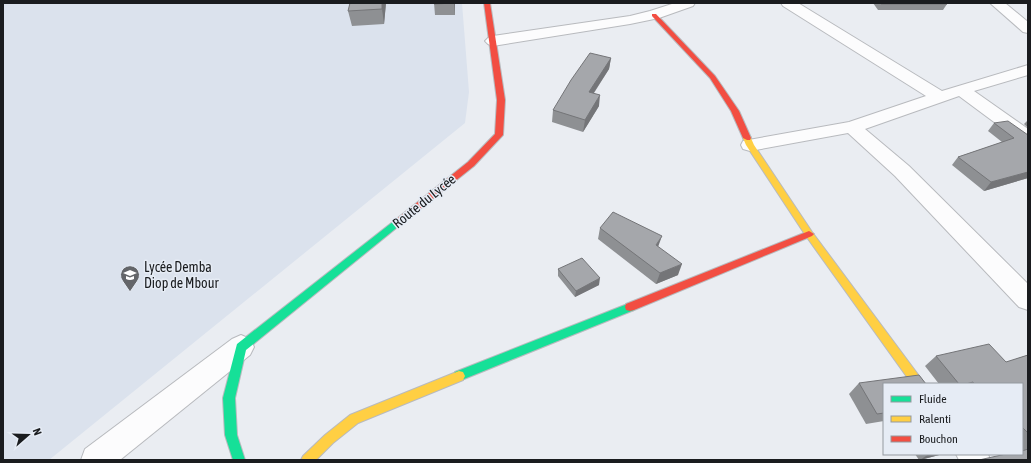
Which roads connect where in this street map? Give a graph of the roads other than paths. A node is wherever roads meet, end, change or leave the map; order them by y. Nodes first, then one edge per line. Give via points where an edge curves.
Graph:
1 (487, 3) edge
2 (688, 3) edge
3 (788, 3) edge
4 (997, 3) edge
5 (654, 15) junction
6 (1028, 29) edge
7 (492, 41) junction
8 (1028, 70) edge
9 (962, 90) junction
10 (940, 97) junction
11 (852, 127) junction
12 (1028, 138) edge
13 (750, 145) junction
14 (809, 234) junction
15 (1028, 300) edge
16 (241, 347) junction
17 (918, 383) edge
18 (96, 460) edge
19 (239, 460) edge
20 (307, 460) edge

1 - 7 street, Route du Lycée
2 - 5 street
3 - 10 street
4 - 6 street
5 - 7 street via 628,14
5 - 13 street via 713,77 735,111
7 - 16 street, Route du Lycée via 501,100 499,136 471,164
8 - 9 street
9 - 10 street
9 - 12 street
10 - 11 street
11 - 13 street
11 - 15 street via 902,171
13 - 14 street
14 - 17 street
14 - 20 street via 354,419
16 - 18 street
16 - 19 street via 229,398 231,434

